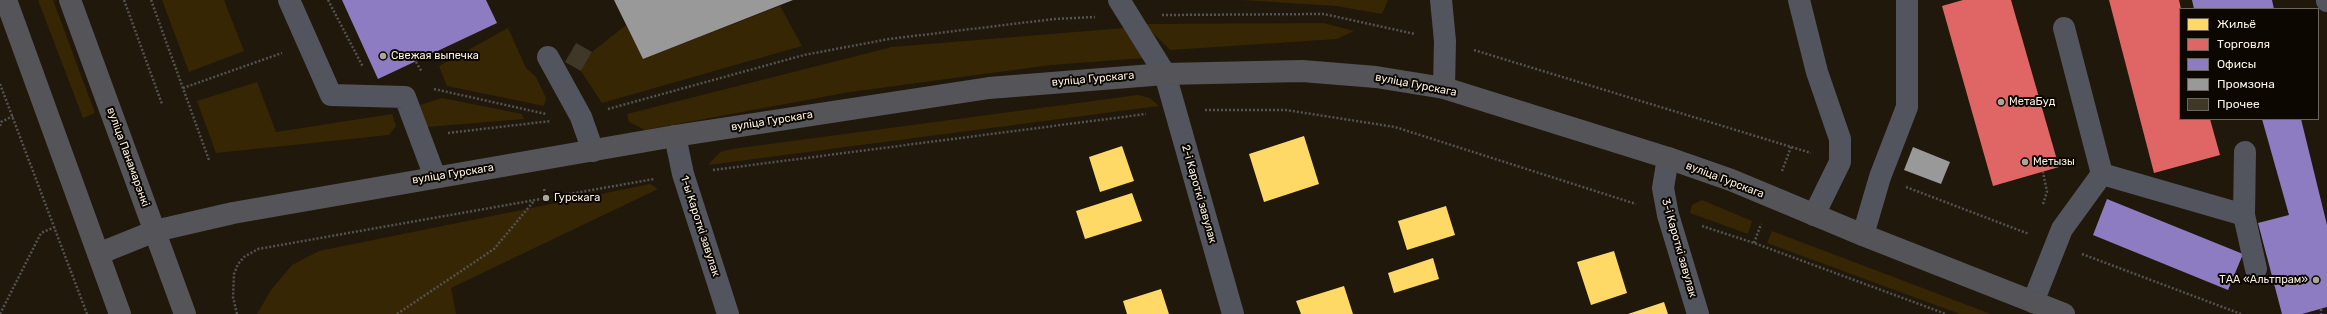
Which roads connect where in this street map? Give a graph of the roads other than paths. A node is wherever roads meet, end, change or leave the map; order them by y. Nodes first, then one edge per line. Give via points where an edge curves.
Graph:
1 (6, 0) edge
2 (70, 0) edge
3 (289, 0) edge
4 (1119, 0) edge
5 (1441, 0) edge
6 (1798, 0) edge
7 (1907, 0) edge
8 (2064, 28) dead end
9 (548, 57) dead end
10 (1165, 74) junction
11 (1444, 88) junction
12 (675, 136) junction
13 (593, 151) junction
14 (2245, 152) dead end
15 (1668, 158) junction
16 (2102, 174) junction
17 (435, 177) junction
18 (1814, 215) junction
19 (2244, 215) junction
20 (155, 230) junction
21 (1862, 235) junction
22 (98, 254) junction
23 (2256, 269) dead end
24 (2033, 302) junction
25 (120, 314) edge
26 (185, 314) edge
27 (728, 314) edge
28 (1233, 314) edge
29 (1698, 314) edge
30 (2064, 314) edge

1 - 22 main road
2 - 20 main road, вуліца Панамарэнкі
3 - 17 street via 331,95 405,97
4 - 10 street, 2-і Кароткі завулак
5 - 11 street via 1445,41
6 - 18 street via 1817,72 1840,138 1840,162
7 - 21 street via 1907,107 1880,177
8 - 16 street
9 - 13 street via 574,118
10 - 11 main road, вуліца Гурскага via 1302,71 1376,77
10 - 12 main road, вуліца Гурскага via 989,88
10 - 28 street, 2-і Кароткі завулак
11 - 15 main road, вуліца Гурскага
12 - 13 main road, вуліца Гурскага
12 - 27 street, 1-ы Кароткі завулак via 683,174
13 - 17 main road, вуліца Гурскага
14 - 19 street
15 - 18 main road, вуліца Гурскага via 1731,180
15 - 29 street, 3-і Кароткі завулак via 1663,188 1668,215
16 - 19 street
16 - 24 street via 2062,229
17 - 20 main road, вуліца Гурскага via 233,213
18 - 21 main road, вуліца Гурскага
19 - 23 street
20 - 22 main road, вуліца Гурскага
20 - 26 main road, вуліца Панамарэнкі
21 - 24 main road, вуліца Гурскага
22 - 25 main road
24 - 30 main road, вуліца Гурскага

